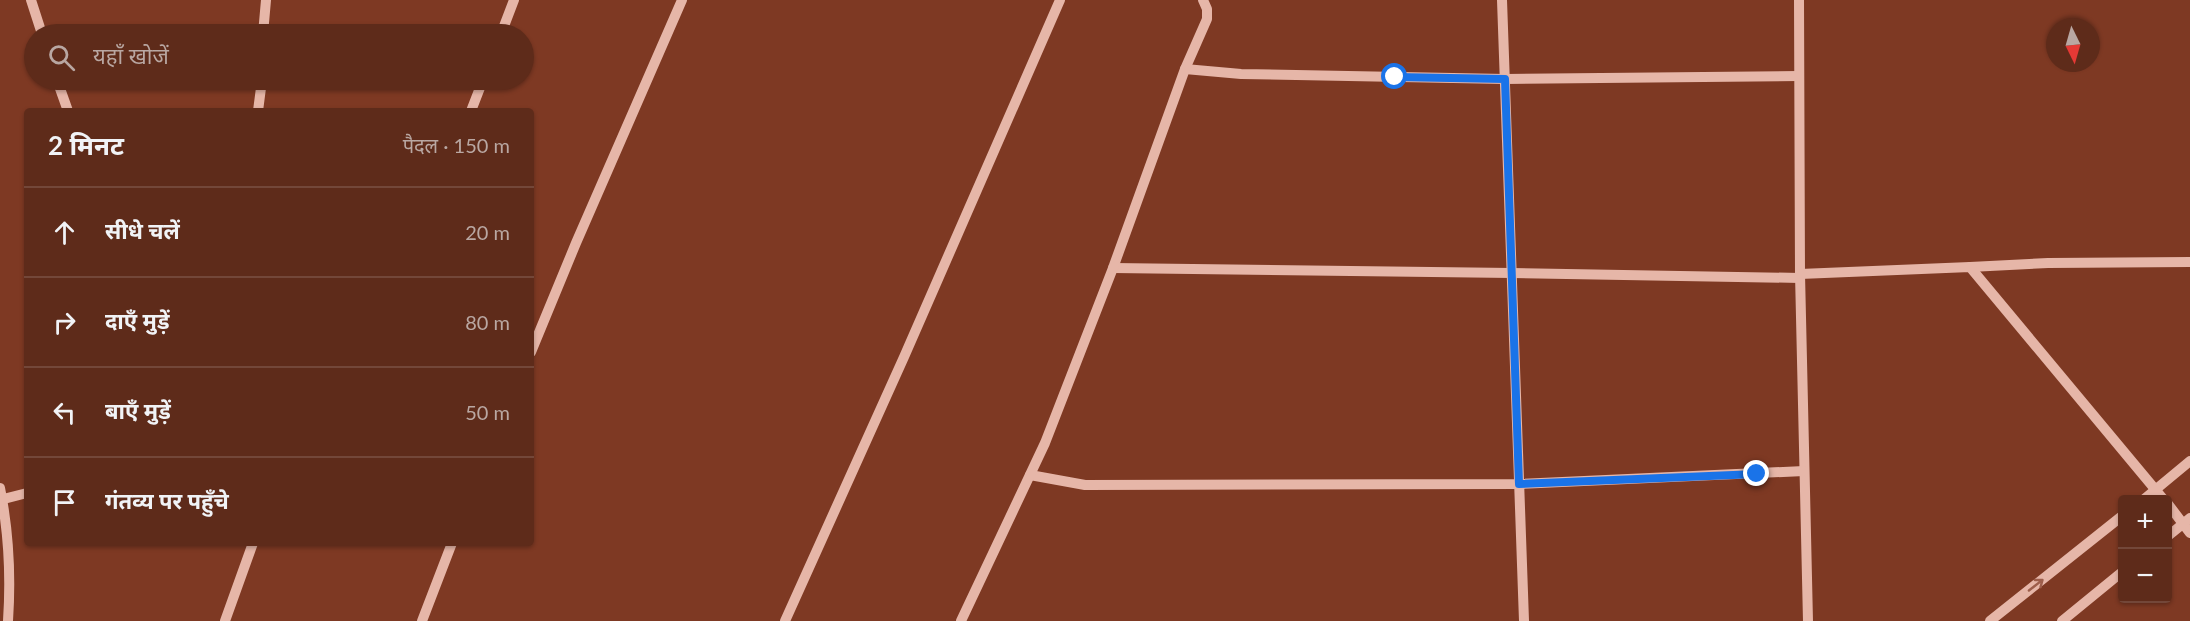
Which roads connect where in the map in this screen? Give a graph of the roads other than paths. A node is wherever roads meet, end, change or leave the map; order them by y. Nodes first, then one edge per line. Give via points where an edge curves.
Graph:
1 (31, 0) edge
2 (266, 0) edge
3 (514, 0) edge
4 (682, 0) edge
5 (1060, 0) edge
6 (1203, 0) edge
7 (1502, 0) edge
8 (1798, 0) edge
9 (39, 24) edge
10 (264, 24) edge
11 (505, 24) edge
12 (1185, 69) junction
13 (1799, 76) junction
14 (1505, 79) junction
15 (61, 90) edge
16 (261, 90) edge
17 (479, 90) edge
18 (67, 108) edge
19 (258, 108) edge
20 (472, 108) edge
21 (2190, 262) edge
22 (1970, 267) junction
23 (1113, 268) junction
24 (1512, 273) junction
25 (1800, 276) junction
26 (534, 345) edge
27 (2190, 461) edge
28 (1804, 471) junction
29 (1030, 475) junction
30 (1519, 484) junction
31 (2155, 489) junction
32 (24, 494) edge
33 (2148, 495) edge
34 (2160, 495) edge
35 (1, 496) edge
36 (2172, 508) edge
37 (2118, 519) edge
38 (2188, 524) edge
39 (2172, 534) edge
40 (252, 546) edge
41 (451, 546) edge
42 (2118, 575) edge
43 (8, 621) edge
44 (225, 621) edge
45 (422, 621) edge
46 (785, 621) edge
47 (961, 621) edge
48 (1524, 621) edge
49 (1808, 621) edge
50 (1990, 621) edge
51 (2062, 621) edge

1 - 9 street
2 - 10 street
3 - 11 street
4 - 26 street
5 - 46 street
6 - 12 street via 1207,19
7 - 14 street
8 - 13 street
12 - 14 street via 1241,74
12 - 23 street
13 - 14 street
13 - 25 street
14 - 24 street
15 - 18 street
16 - 19 street
17 - 20 street
21 - 22 street
22 - 25 street
22 - 31 street
23 - 24 street
23 - 29 street
24 - 25 street
24 - 30 street
25 - 28 street
27 - 31 street
28 - 30 street
28 - 49 street
29 - 30 street via 1085,484
29 - 47 street
30 - 48 street
31 - 33 street
31 - 34 street
32 - 35 street
35 - 43 street via 10,583
36 - 38 street
50 -> 37 street
38 - 39 street
40 - 44 street
41 - 45 street
42 - 51 street

